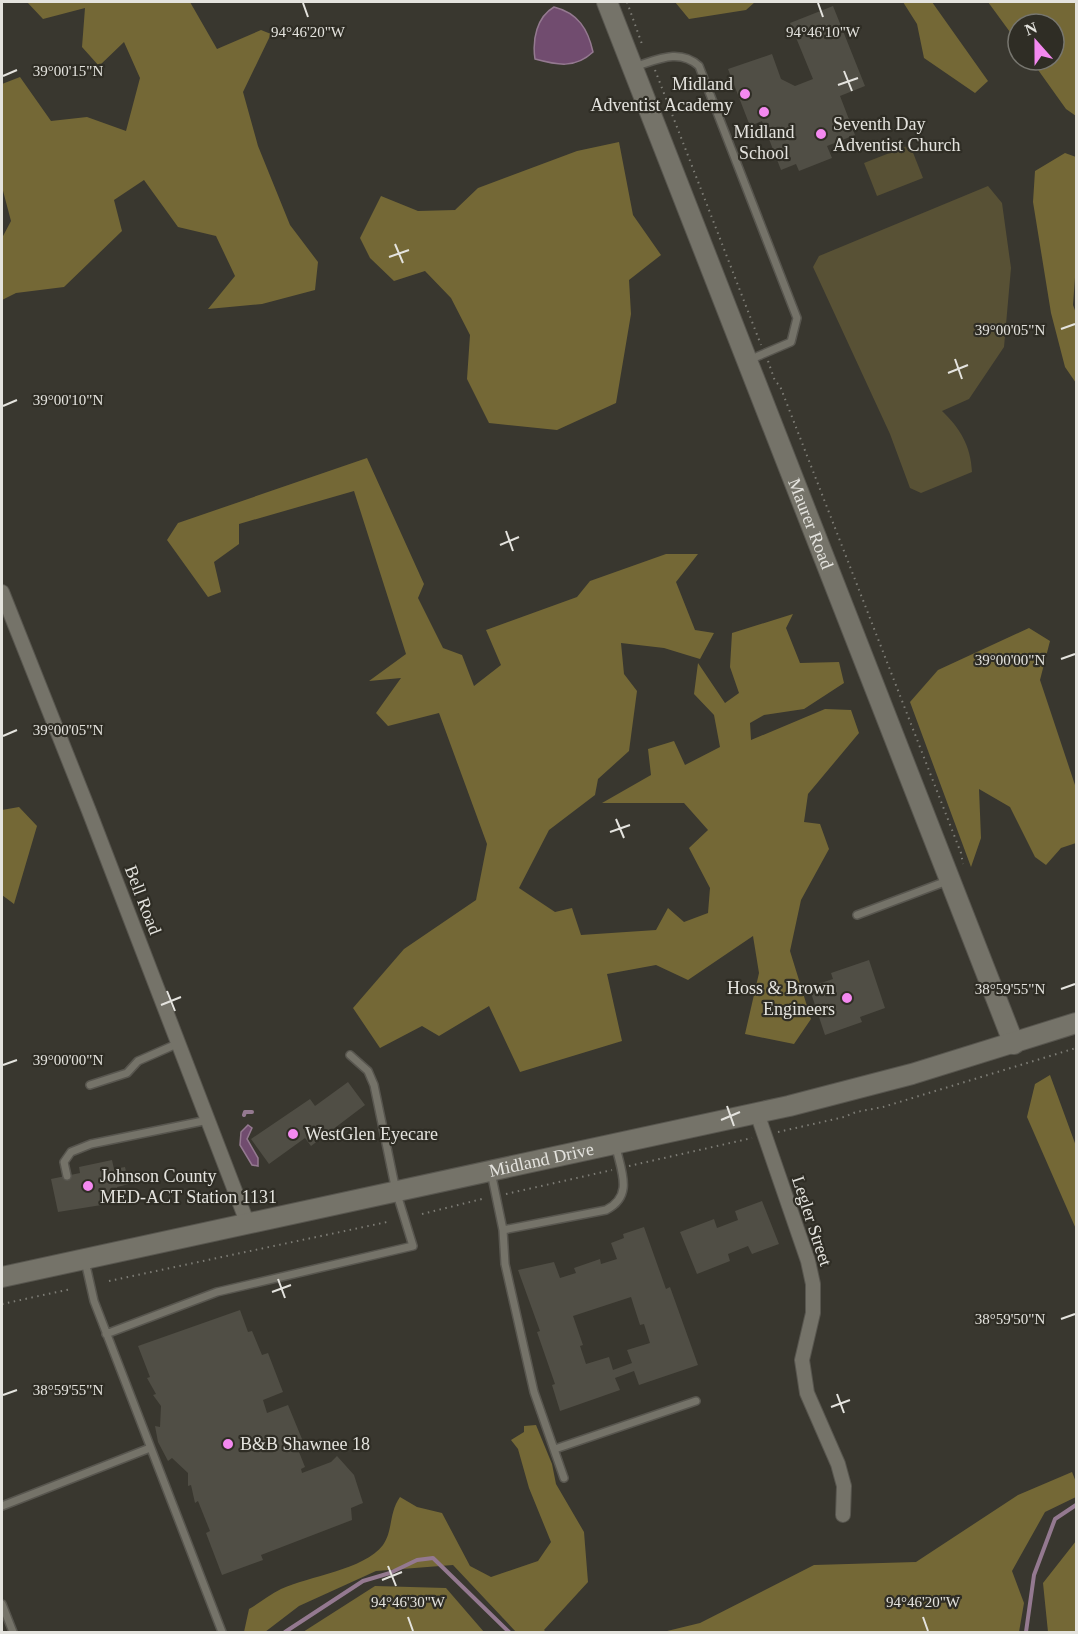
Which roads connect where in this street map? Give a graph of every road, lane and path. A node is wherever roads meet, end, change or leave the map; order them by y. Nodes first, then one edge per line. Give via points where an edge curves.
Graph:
1 (607, 2) edge
2 (627, 2) edge
3 (651, 62) junction
4 (632, 67) junction
5 (757, 357) junction
6 (2, 592) edge
7 (957, 876) junction
8 (857, 915) dead end
9 (1077, 1023) edge
10 (179, 1043) junction
11 (1014, 1044) junction
12 (350, 1054) dead end
13 (90, 1085) dead end
14 (757, 1113) junction
15 (208, 1120) junction
16 (615, 1145) junction
17 (491, 1172) junction
18 (67, 1176) dead end
19 (396, 1191) junction
20 (247, 1222) junction
21 (387, 1222) dead end
22 (503, 1230) junction
23 (84, 1259) junction
24 (2, 1277) edge
25 (109, 1281) dead end
26 (71, 1289) dead end
27 (2, 1304) edge
28 (106, 1334) junction
29 (696, 1401) dead end
30 (150, 1448) junction
31 (555, 1449) junction
32 (564, 1478) dead end
33 (2, 1506) edge
34 (843, 1515) dead end
35 (2, 1604) edge
36 (2, 1630) edge
37 (11, 1630) edge
38 (222, 1632) edge

1 - 4 street, Maurer Road
2 - 3 path
3 - 4 lane
3 - 5 path
3 - 5 lane via 678,55 699,66 797,318 791,342
4 - 5 street, Maurer Road
5 - 7 street, Maurer Road
5 - 7 path via 780,386 957,842
6 - 10 street, Bell Road
7 - 8 lane
7 - 11 street, Maurer Road
9 - 11 street, Midland Drive
10 - 13 lane via 138,1061 127,1073
10 - 15 street, Bell Road
11 - 14 street, Midland Drive
12 - 19 lane via 368,1071 374,1085
14 - 16 street, Midland Drive
14 - 34 street, Legler Street via 813,1284 813,1312 802,1360 807,1393 844,1485
15 - 18 lane via 91,1144 71,1152 64,1162
15 - 20 street, Bell Road
16 - 17 street, Midland Drive
16 - 22 lane via 624,1194 618,1204 606,1210
17 - 19 street, Midland Drive
17 - 22 lane
19 - 20 street, Midland Drive
19 - 28 lane via 413,1246 217,1292
20 - 23 street, Midland Drive
21 - 25 path
22 - 31 lane via 505,1264 534,1392
23 - 24 street, Midland Drive
23 - 28 lane
26 - 27 path
28 - 30 lane
29 - 31 lane
30 - 33 lane
30 - 38 lane
31 - 32 lane
35 - 37 lane
36 - 37 lane

